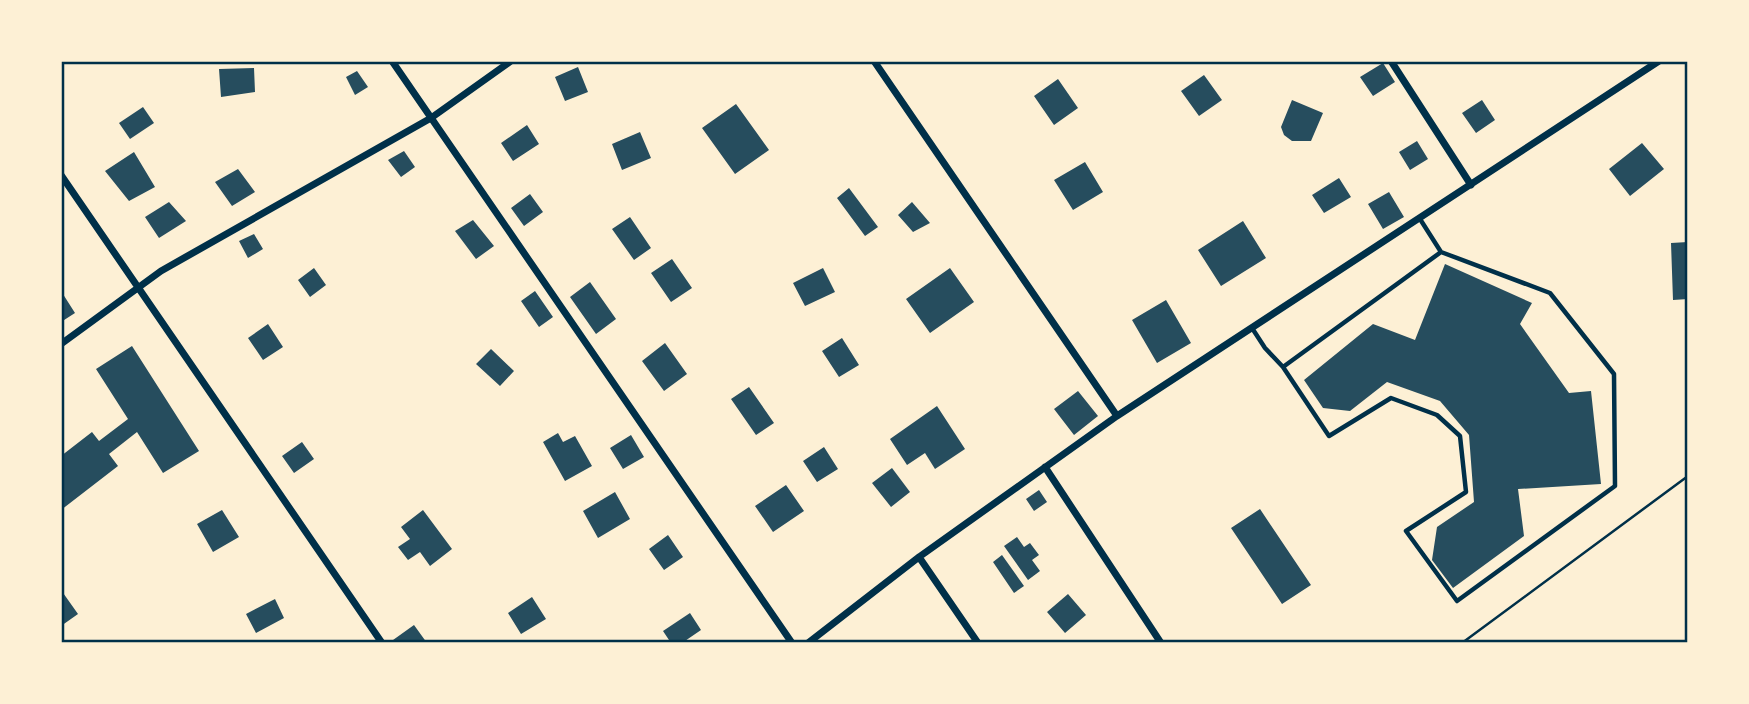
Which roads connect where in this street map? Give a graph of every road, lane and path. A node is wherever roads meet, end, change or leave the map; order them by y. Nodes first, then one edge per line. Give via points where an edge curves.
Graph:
1 (392, 61) edge
2 (511, 61) edge
3 (874, 61) edge
4 (1391, 61) edge
5 (1659, 61) edge
6 (431, 118) junction
7 (61, 176) edge
8 (1471, 185) junction
9 (1420, 219) junction
10 (1441, 252) junction
11 (139, 287) junction
12 (1252, 328) junction
13 (61, 344) edge
14 (1283, 368) junction
15 (1117, 416) junction
16 (1045, 467) junction
17 (1688, 476) edge
18 (919, 556) junction
19 (382, 643) edge
20 (792, 643) edge
21 (808, 643) edge
22 (978, 643) edge
23 (1161, 643) edge
24 (1462, 643) edge

1 - 6 street
2 - 6 street
3 - 15 street
4 - 8 street
5 - 8 street
6 - 11 street
6 - 20 street
7 - 11 street
8 - 9 street
9 - 10 lane
9 - 12 street
10 - 14 lane
10 - 14 lane via 1550,293 1614,374 1615,486 1457,601 1406,531 1466,492 1460,436 1437,415 1391,398 1329,436
11 - 13 street
11 - 19 street
12 - 14 lane
12 - 15 street
15 - 16 street
16 - 18 street
16 - 23 street
17 - 24 path
18 - 21 street
18 - 22 street

